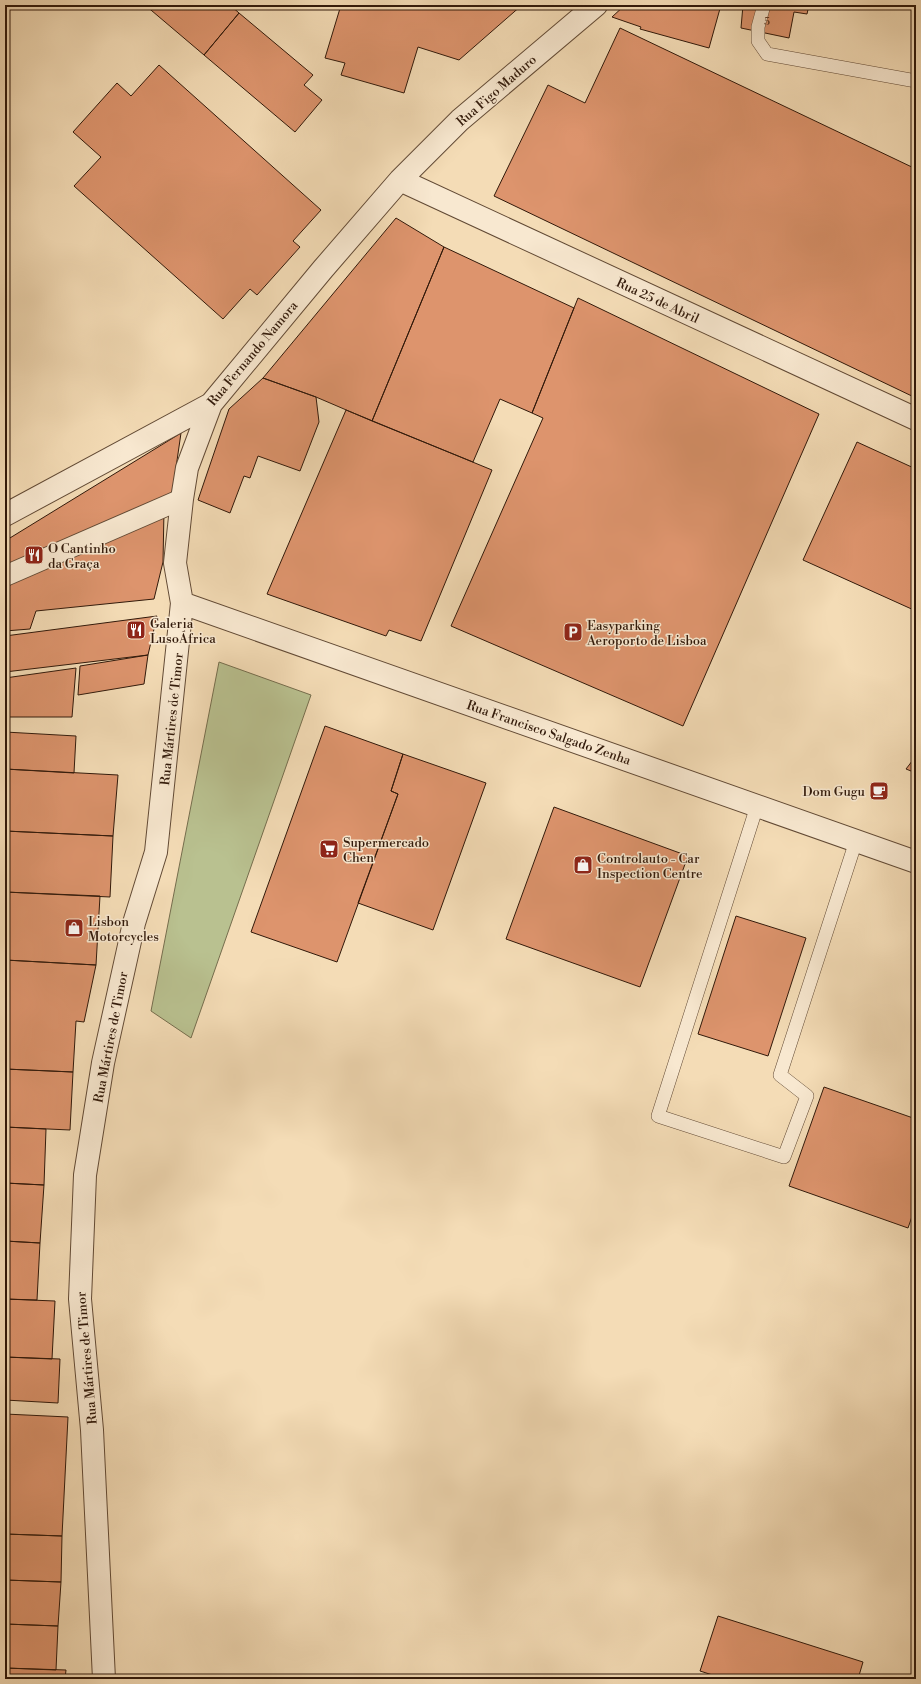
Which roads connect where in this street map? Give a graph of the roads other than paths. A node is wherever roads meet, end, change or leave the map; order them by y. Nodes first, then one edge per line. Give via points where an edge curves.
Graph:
1 (596, 5) edge
2 (764, 5) edge
3 (916, 81) edge
4 (400, 180) junction
5 (211, 404) junction
6 (916, 419) edge
7 (182, 499) junction
8 (5, 515) edge
9 (5, 576) edge
10 (182, 603) junction
11 (757, 806) junction
12 (856, 841) junction
13 (916, 862) edge
14 (104, 1679) edge

1 - 4 street, Rua Figo Maduro via 460,120
2 - 3 lane via 758,27 758,41 767,54
4 - 5 street, Rua Fernando Namora via 323,268
4 - 6 street, Rua 25 de Abril
5 - 7 street, Rua Mártires de Timor via 187,468
5 - 8 street, Rua Fernando Namora
7 - 9 street
7 - 10 street, Rua Mártires de Timor via 176,563
10 - 11 street, Rua Francisco Salgado Zenha
10 - 14 street, Rua Mártires de Timor via 156,852 134,923 103,1063 85,1175 80,1299 92,1430
11 - 12 street, Rua Francisco Salgado Zenha
11 - 12 lane via 658,1116 784,1157 807,1096 780,1075
12 - 13 street, Rua Francisco Salgado Zenha

